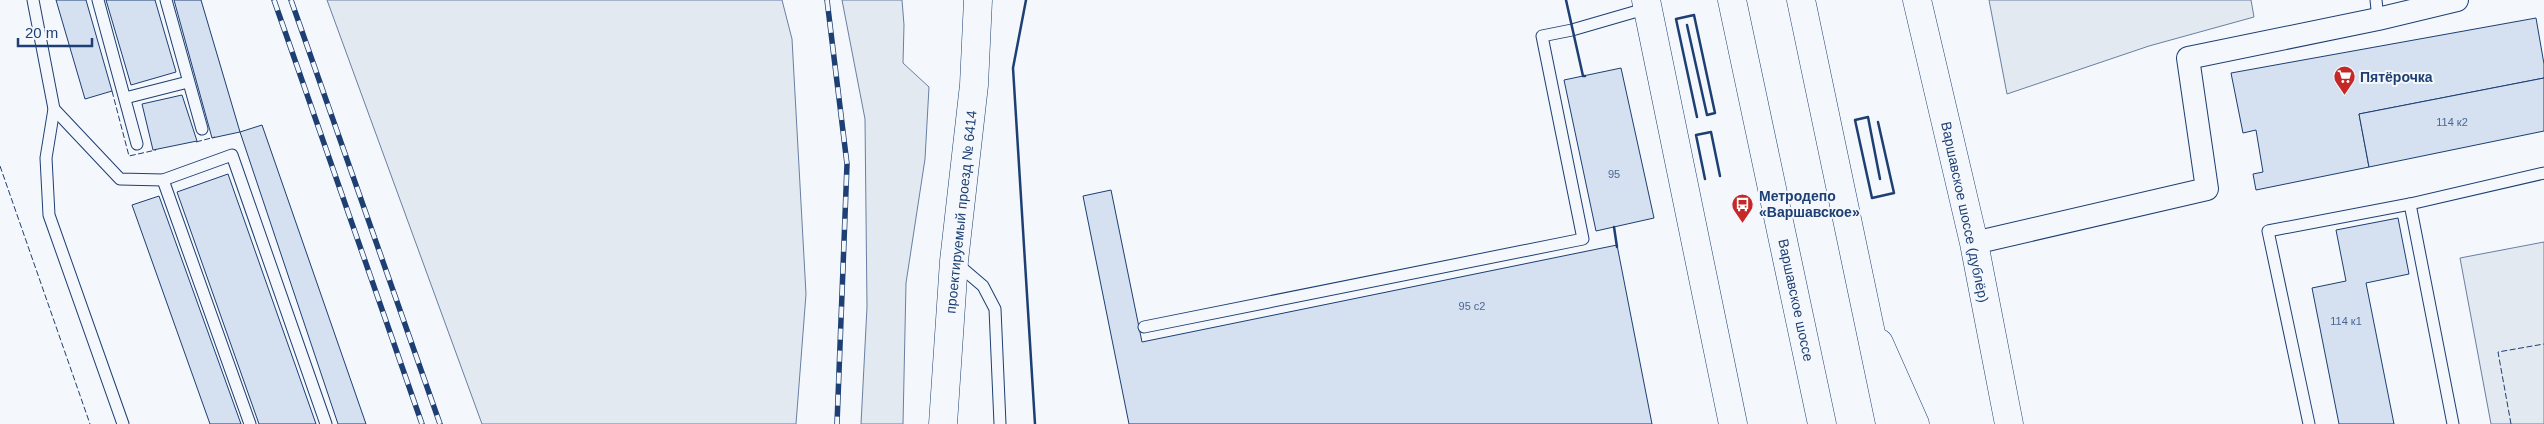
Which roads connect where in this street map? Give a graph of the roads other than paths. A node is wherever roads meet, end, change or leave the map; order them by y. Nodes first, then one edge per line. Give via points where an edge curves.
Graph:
1 (33, 0) edge
2 (98, 0) edge
3 (166, 0) edge
4 (978, 0) edge
5 (1732, 0) edge
6 (1801, 0) edge
7 (1918, 0) edge
8 (2457, 0) edge
9 (1647, 4) edge
10 (2377, 10) edge
11 (188, 82) junction
12 (125, 98) junction
13 (54, 109) junction
14 (202, 129) dead end
15 (137, 144) dead end
16 (2544, 172) edge
17 (163, 180) junction
18 (2410, 204) junction
19 (1974, 244) junction
20 (954, 261) junction
21 (1869, 321) junction
22 (1144, 327) dead end
23 (123, 424) edge
24 (250, 424) edge
25 (326, 424) edge
26 (943, 424) edge
27 (1000, 424) edge
28 (1734, 424) edge
29 (1822, 424) edge
30 (1890, 424) edge
31 (1915, 424) edge
32 (2009, 424) edge
33 (2309, 424) edge
34 (2454, 424) edge

1 - 13 lane
2 - 12 lane
3 - 11 lane
4 - 20 main road, проектируемый проезд № 6414 via 974,85
5 - 29 main road, Варшавское шоссе
6 - 21 main road
7 - 19 main road, Варшавское шоссе (дублёр)
8 - 10 street
9 - 22 lane via 1572,30 1542,36 1583,239
9 - 28 main road
10 - 19 street via 2188,58 2207,189
11 - 12 lane
11 - 14 lane
12 - 15 lane
13 - 17 lane via 120,179
13 - 23 lane via 46,158 49,215
16 - 18 lane
17 - 24 lane
17 - 25 lane via 232,155
18 - 33 lane via 2268,232
18 - 34 lane
19 - 32 main road, Варшавское шоссе (дублёр)
20 - 26 main road, проектируемый проезд № 6414
20 - 27 lane via 983,286 995,310
21 - 30 main road
21 - 31 main road

